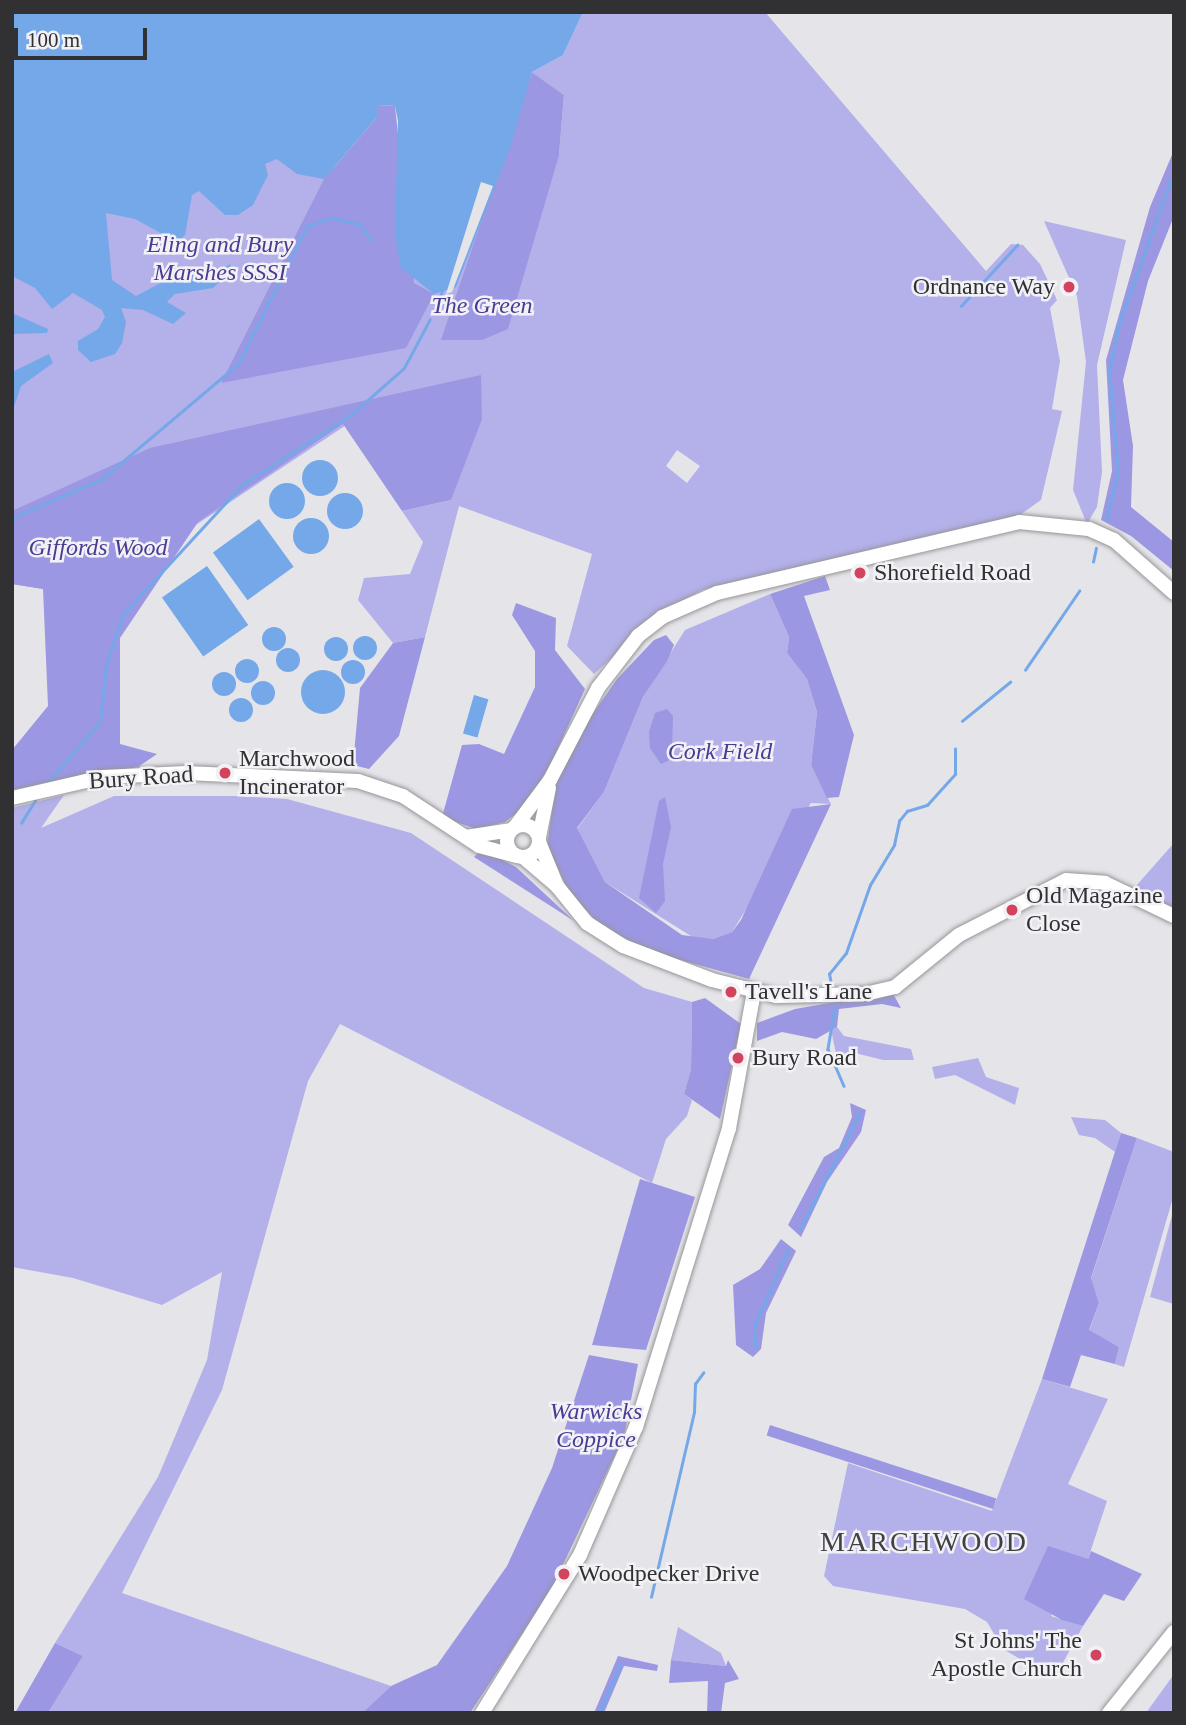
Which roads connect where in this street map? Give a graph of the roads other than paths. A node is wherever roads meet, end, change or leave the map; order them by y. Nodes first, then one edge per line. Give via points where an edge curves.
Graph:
1 (1174, 593) edge
2 (550, 780) junction
3 (12, 798) edge
4 (513, 828) junction
5 (466, 837) junction
6 (539, 839) junction
7 (520, 857) junction
8 (557, 886) junction
9 (1174, 916) edge
10 (754, 992) junction
11 (1174, 1632) edge
12 (482, 1713) edge
13 (1109, 1713) edge

1 - 2 street via 1149,565 1102,534 1019,522 717,593 662,617 638,636 598,688
2 - 4 street
2 - 6 street
3 - 5 street, Bury Road via 103,776 186,772 358,781 403,796
4 - 5 street
4 - 6 street via 529,826
4 - 7 street via 507,845
5 - 7 street, Bury Road
6 - 7 street via 533,854
6 - 8 street
7 - 8 street
8 - 10 street via 587,923 623,946
9 - 10 street via 1105,883 1066,880 959,935 895,986 825,996
10 - 12 street via 729,1128 636,1427 580,1555
11 - 13 street

